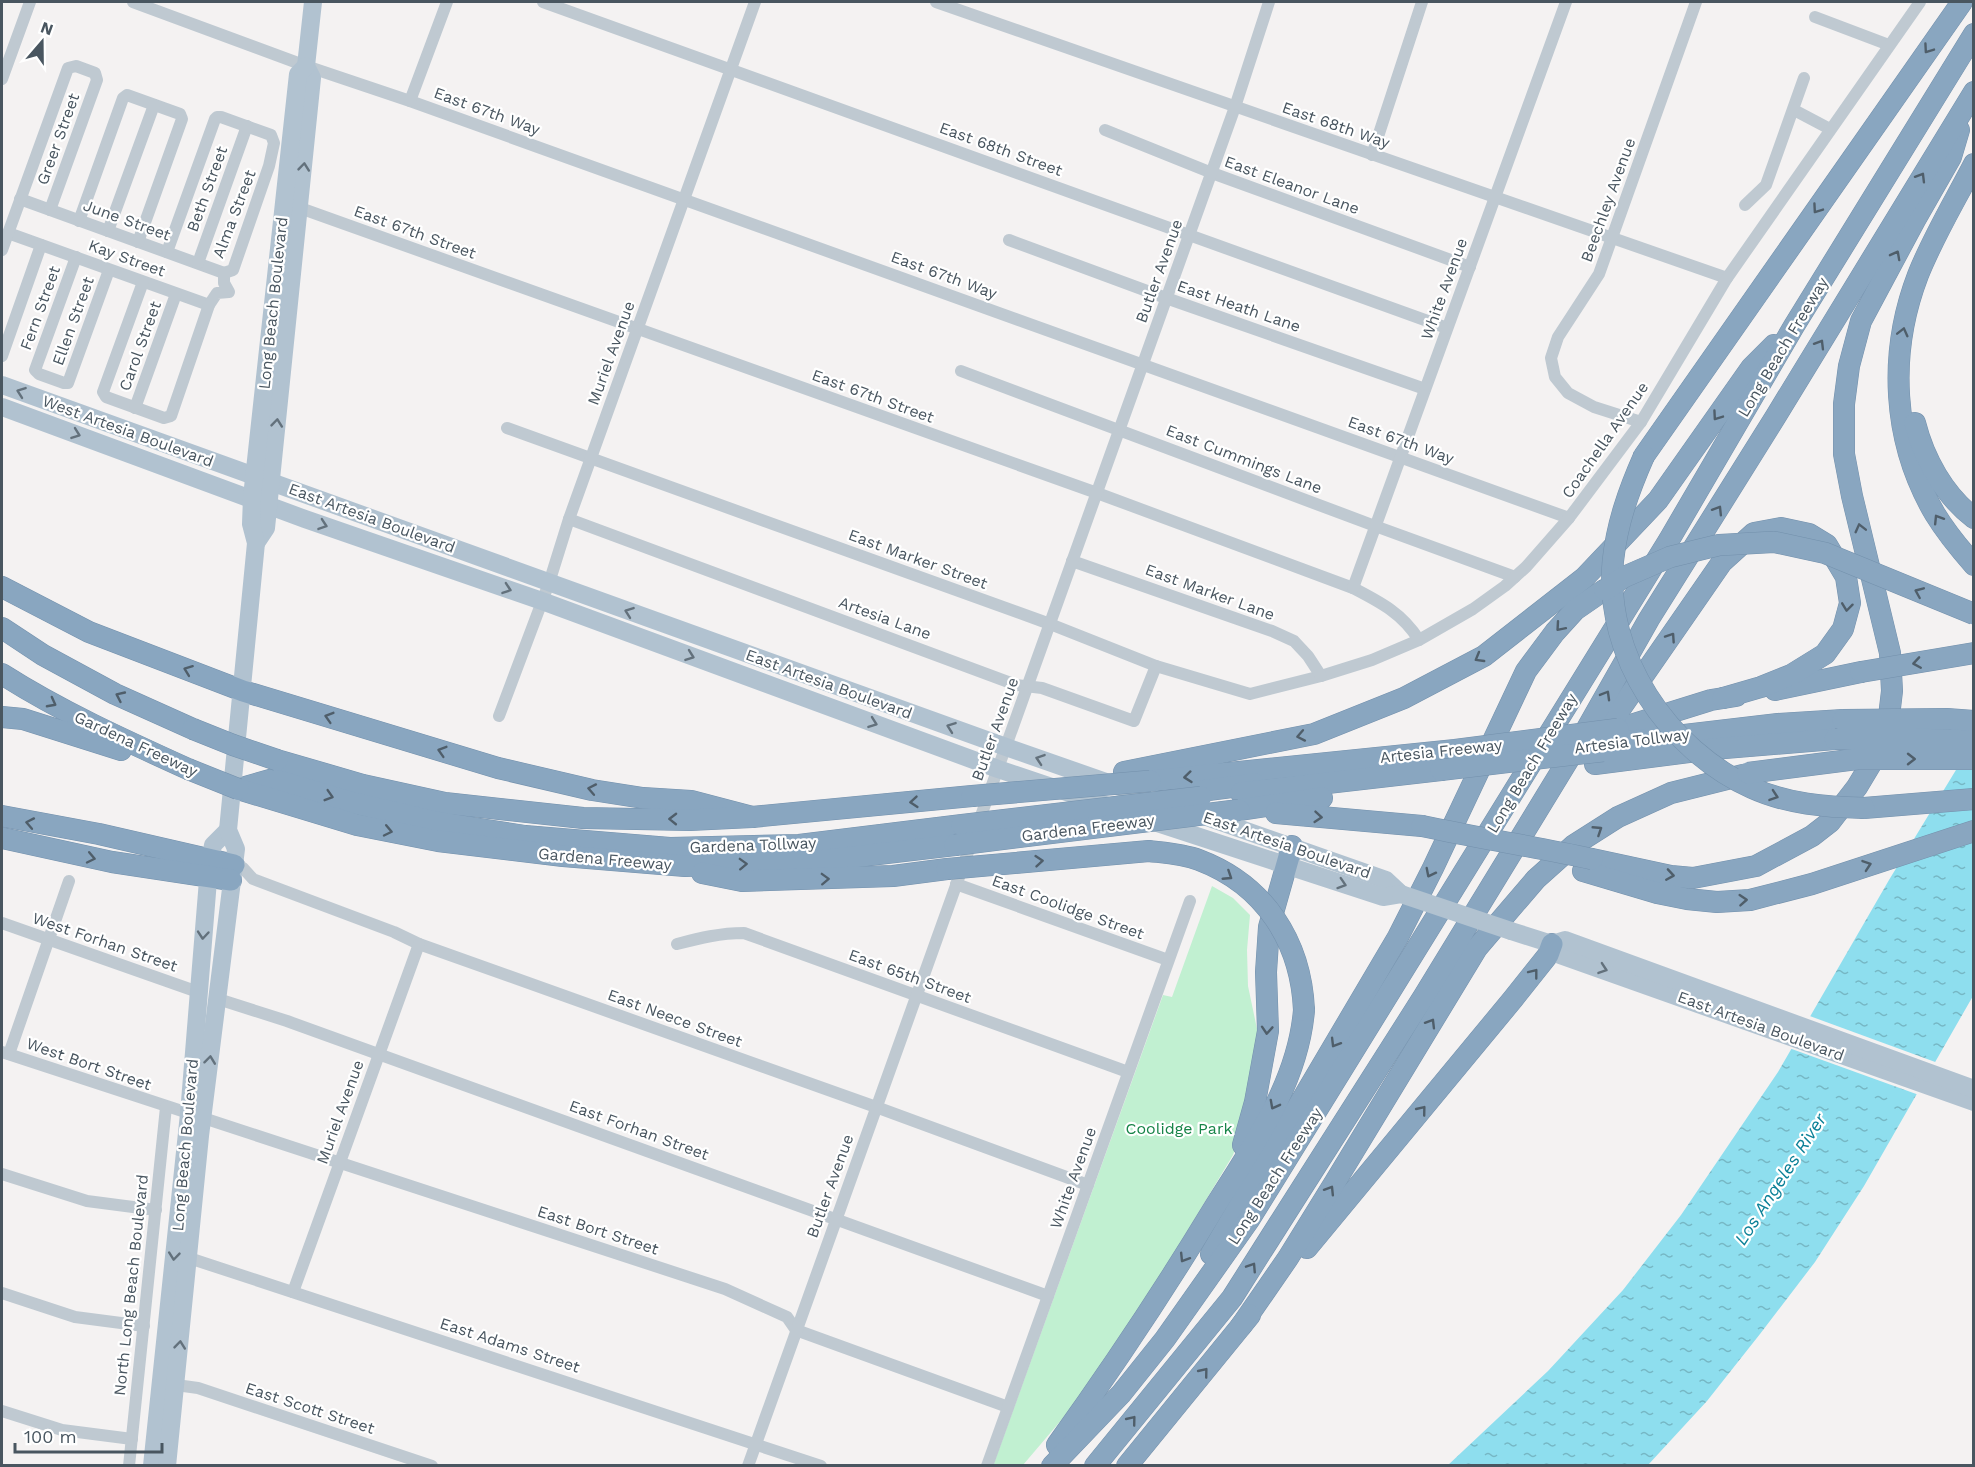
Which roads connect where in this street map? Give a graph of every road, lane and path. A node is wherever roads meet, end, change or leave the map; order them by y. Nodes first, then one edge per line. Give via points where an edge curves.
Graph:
1 (30, 2) edge
2 (133, 2) edge
3 (313, 2) edge
4 (447, 2) edge
5 (543, 2) edge
6 (755, 2) edge
7 (936, 2) edge
8 (1269, 2) edge
9 (1422, 2) edge
10 (1566, 2) edge
11 (1696, 2) edge
12 (1920, 2) edge
13 (1962, 2) edge
14 (1815, 18) dead end
15 (1974, 34) edge
16 (1889, 45) junction
17 (306, 66) junction
18 (731, 69) junction
19 (1804, 78) dead end
20 (2, 79) edge
21 (1972, 95) edge
22 (410, 101) junction
23 (154, 105) junction
24 (1235, 107) junction
25 (1794, 110) junction
26 (247, 126) junction
27 (1830, 129) junction
28 (1105, 130) dead end
29 (1372, 155) junction
30 (1974, 164) edge
31 (1212, 173) junction
32 (1495, 198) junction
33 (20, 199) junction
34 (684, 199) junction
35 (1745, 205) dead end
36 (300, 208) junction
37 (50, 210) junction
38 (79, 220) junction
39 (108, 231) junction
40 (8, 233) junction
41 (1190, 234) junction
42 (1612, 238) junction
43 (1009, 240) dead end
44 (138, 242) junction
45 (41, 245) junction
46 (2, 250) edge
47 (167, 252) junction
48 (76, 257) junction
49 (198, 263) junction
50 (1470, 267) junction
51 (109, 270) junction
52 (224, 273) junction
53 (1727, 278) junction
54 (143, 282) junction
55 (176, 294) junction
56 (1166, 298) junction
57 (209, 305) junction
58 (1794, 326) junction
59 (1447, 328) junction
60 (637, 330) junction
61 (2, 356) edge
62 (1899, 358) junction
63 (1143, 365) junction
64 (961, 370) dead end
65 (68, 383) joint
66 (2, 385) edge
67 (1425, 389) junction
68 (2, 407) edge
69 (135, 408) junction
70 (1641, 423) junction
71 (507, 428) dead end
72 (1120, 429) junction
73 (1400, 458) junction
74 (591, 459) junction
75 (262, 479) junction
76 (1096, 493) junction
77 (260, 501) junction
78 (1569, 518) junction
79 (1974, 518) edge
80 (569, 519) junction
81 (1375, 526) junction
82 (1072, 561) junction
83 (1974, 565) edge
84 (1515, 577) junction
85 (549, 583) junction
86 (2, 587) edge
87 (1353, 588) junction
88 (542, 601) junction
89 (1974, 614) edge
90 (1050, 624) junction
91 (2, 628) edge
92 (1419, 640) junction
93 (1974, 653) edge
94 (1156, 666) junction
95 (2, 674) edge
96 (1321, 676) junction
97 (1027, 687) junction
98 (243, 691) junction
99 (1723, 698) junction
100 (1974, 711) edge
101 (499, 716) dead end
102 (2, 717) edge
103 (1974, 722) edge
104 (1842, 724) junction
105 (1974, 729) edge
106 (1974, 741) edge
107 (1006, 747) junction
108 (1606, 747) junction
109 (1974, 759) edge
110 (1445, 766) junction
111 (188, 769) junction
112 (998, 769) junction
113 (274, 779) junction
114 (1052, 788) junction
115 (1974, 799) edge
116 (489, 808) junction
117 (1239, 810) junction
118 (2, 816) edge
119 (752, 817) junction
120 (964, 821) junction
121 (228, 830) junction
122 (1974, 831) edge
123 (2, 838) edge
124 (1289, 856) junction
125 (1588, 865) junction
126 (685, 866) junction
127 (209, 868) junction
128 (232, 873) junction
129 (952, 877) junction
130 (69, 881) dead end
131 (1190, 901) dead end
132 (2, 923) edge
133 (48, 939) junction
134 (419, 944) junction
135 (677, 944) dead end
136 (1552, 944) junction
137 (1168, 960) junction
138 (198, 992) junction
139 (916, 996) junction
140 (1424, 996) junction
141 (218, 999) junction
142 (1745, 1013) junction
143 (5, 1053) edge
144 (379, 1054) junction
145 (1128, 1072) junction
146 (1974, 1089) edge
147 (1974, 1102) edge
148 (166, 1107) junction
149 (876, 1107) junction
150 (196, 1116) junction
151 (339, 1162) junction
152 (2, 1174) edge
153 (1088, 1185) junction
154 (1219, 1201) junction
155 (156, 1210) junction
156 (836, 1219) junction
157 (189, 1258) junction
158 (293, 1292) junction
159 (2, 1293) edge
160 (1048, 1296) junction
161 (144, 1326) junction
162 (1241, 1326) junction
163 (796, 1330) junction
164 (1165, 1339) junction
165 (176, 1385) junction
166 (1008, 1407) junction
167 (2, 1411) edge
168 (132, 1439) junction
169 (756, 1443) junction
170 (129, 1466) edge
171 (152, 1466) edge
172 (167, 1466) edge
173 (432, 1466) edge
174 (748, 1466) edge
175 (821, 1466) edge
176 (987, 1466) edge
177 (1041, 1466) edge
178 (1052, 1466) edge
179 (1095, 1466) edge
180 (1127, 1466) edge

1 - 20 street
2 - 17 street, East 67th Way
3 - 17 main road, Long Beach Boulevard
4 - 22 street
5 - 18 street, East 68th Street
6 - 18 street, Muriel Avenue
7 - 24 street, East 68th Way
8 - 24 street, Butler Avenue
9 - 29 street
10 - 32 street, White Avenue
11 - 42 street, Beechley Avenue
12 - 16 street, Coachella Avenue
13 -> 115 highway, bridge via 1644,456 1628,493 1613,563 1614,597 1631,665 1672,731 1725,774 1785,800 1827,807 1864,808
14 - 16 street
15 - 58 highway, Long Beach Freeway
16 - 27 street, Coachella Avenue
17 - 22 street, East 67th Way
36 -> 17 main road, Long Beach Boulevard via 312,78
17 - 75 main road, Long Beach Boulevard via 298,74
18 - 34 street, Muriel Avenue
18 - 41 street, East 68th Street
19 - 25 street
125 -> 21 highway via 1693,878 1756,866 1830,822 1875,757 1888,725 1892,692 1890,653 1844,454 1849,366 1861,321 1951,157
140 -> 21 highway, Long Beach Freeway via 1581,739 1649,619
22 - 34 street, East 67th Way
23 - 38 street via 123,98
23 - 39 street
23 - 44 street via 180,114 182,119
24 - 29 street, East 68th Way
24 - 31 street, Butler Avenue
25 - 27 street
25 - 35 street via 1766,185
26 - 47 street via 214,119
26 - 49 street, Beth Street
26 - 52 street, Alma Street via 271,135 274,143 233,270
27 - 53 street, Coachella Avenue
28 - 31 street, East Eleanor Lane
29 - 32 street, East 68th Way
62 -> 30 highway via 1918,276
31 - 41 street, Butler Avenue
31 - 50 street, East Eleanor Lane
32 - 42 street, East 68th Way
32 - 50 street, White Avenue
33 - 37 street, June Street
33 - 37 street, Greer Street via 68,68 76,66 95,73 97,80
33 - 40 street
34 - 60 street, Muriel Avenue
34 - 63 street, East 67th Way
36 - 60 street, East 67th Street
75 -> 36 main road, Long Beach Boulevard
37 - 38 street, June Street
38 - 39 street, June Street
39 - 44 street, June Street
40 - 45 street, Kay Street
40 - 46 street
41 - 56 street, Butler Avenue
41 - 59 street, East 68th Street
42 - 53 street, East 68th Way
42 - 70 street, Beechley Avenue via 1599,274 1558,337 1551,358 1555,377 1568,393 1594,407
43 - 56 street, East Heath Lane
44 - 47 street, June Street
45 - 48 street, Kay Street
45 - 61 street
47 - 49 street, June Street
48 - 51 street, Kay Street
48 - 65 street, Fern Street via 35,370
49 - 52 street, June Street
50 - 59 street, White Avenue
51 - 54 street, Kay Street
51 - 65 street, Ellen Street
52 - 57 street, Alma Street via 229,292 217,293
53 - 70 street, Coachella Avenue
54 - 55 street, Kay Street
54 - 69 street via 103,392 106,397
55 - 57 street, Kay Street
55 - 69 street, Carol Street
56 - 63 street, Butler Avenue
56 - 67 street, East Heath Lane
57 - 69 street via 171,416 164,418
58 -> 114 highway, bridge via 1751,368 1658,500 1584,578 1484,656 1404,698 1314,734
58 - 164 highway, Long Beach Freeway via 1669,540 1430,929 1249,1220
59 - 67 street, White Avenue
60 - 74 street, Muriel Avenue
60 - 76 street, East 67th Street
62 - 79 highway via 1919,440 1930,465 1946,490
83 -> 62 highway via 1934,512 1915,471 1903,434
63 - 72 street, Butler Avenue
63 - 73 street, East 67th Way
64 - 72 street, East Cummings Lane
75 -> 66 main road, West Artesia Boulevard
67 - 73 street, White Avenue
68 -> 77 main road, West Artesia Boulevard
70 - 78 street, Coachella Avenue
71 - 74 street, East Marker Street
72 - 76 street, Butler Avenue
72 - 81 street, East Cummings Lane
73 - 78 street, East 67th Way
73 - 81 street, White Avenue
74 - 80 street, Muriel Avenue
74 - 90 street, East Marker Street
75 - 77 main road, Long Beach Boulevard
75 - 85 main road, East Artesia Boulevard
76 - 82 street, Butler Avenue
76 - 87 street, East 67th Street
77 -> 88 main road, East Artesia Boulevard
77 - 98 main road, Long Beach Boulevard via 266,528 256,543
78 - 84 street, Coachella Avenue
80 - 85 street, Muriel Avenue
80 - 97 street, Artesia Lane
81 - 84 street, East Cummings Lane
81 - 87 street, White Avenue
82 - 90 street, Butler Avenue
82 - 96 street, East Marker Lane via 1294,641
84 - 92 street, Coachella Avenue via 1473,609
85 - 88 street, Muriel Avenue
107 -> 85 main road, East Artesia Boulevard
98 -> 86 highway via 89,632
87 - 92 street, East 67th Street via 1386,605 1409,625
88 - 101 street, Muriel Avenue
88 -> 112 main road, East Artesia Boulevard
89 -> 164 highway, bridge via 1825,553 1774,542 1719,545 1670,558 1624,577 1575,610 1526,671 1398,937 1230,1218
90 - 94 street, East Marker Street
90 - 97 street, Butler Avenue
113 -> 91 highway, Gardena Freeway, bridge via 233,745 115,694
92 - 96 street, Coachella Avenue
93 -> 99 highway, bridge
94 - 96 street, East Marker Street via 1250,694
94 - 97 street, Artesia Lane via 1134,721 1042,688
95 -> 111 highway, Gardena Freeway via 104,731
97 - 107 street, Butler Avenue
119 -> 98 highway via 691,801 592,790 498,768
98 - 121 main road, Long Beach Boulevard
99 - 108 highway
140 -> 99 highway via 1441,978 1511,864 1722,562 1754,533 1781,528 1809,534 1827,545 1846,577 1850,603 1844,629 1825,654 1791,675
100 - 104 highway, Artesia Freeway via 1918,708
102 - 111 highway via 23,719
103 - 104 highway, bridge
104 - 105 highway
104 - 106 highway, Artesia Freeway, bridge via 1915,739
104 - 108 highway, Artesia Freeway
104 - 108 highway, Artesia Freeway via 1713,749
107 - 112 street, Butler Avenue
124 -> 107 main road, East Artesia Boulevard
108 - 110 highway, Artesia Freeway, bridge
108 - 110 highway, Artesia Freeway
162 -> 109 highway, bridge via 1329,1192 1477,948 1536,879 1574,845 1618,817 1671,793 1748,773 1857,759
110 -> 114 highway, Artesia Freeway, bridge
110 - 117 highway, Artesia Freeway
110 - 120 highway, Gardena Tollway, bridge
111 - 113 highway, Gardena Freeway, bridge via 238,789
112 - 124 main road, East Artesia Boulevard
112 - 129 street, Butler Avenue
113 - 116 highway, Gardena Freeway via 363,785
113 -> 120 highway, Gardena Tollway via 441,823 525,836 670,848 799,845
113 -> 126 highway, Gardena Freeway via 357,825 438,841
114 -> 119 highway, Gardena Freeway, bridge
119 -> 116 highway, Gardena Freeway via 583,818
116 - 120 highway, Gardena Tollway via 515,828 637,840 786,837
117 -> 125 highway, bridge via 1422,826
126 -> 117 highway, Gardena Freeway, bridge via 819,861
127 -> 118 highway via 99,834
121 - 127 main road, Long Beach Boulevard via 213,845
121 - 128 main road, Long Beach Boulevard via 236,849
125 -> 122 highway via 1657,893 1717,902 1750,900
123 -> 127 highway via 112,862
124 - 136 main road, East Artesia Boulevard, bridge via 1386,880 1401,894
124 -> 154 highway via 1269,927 1268,1031 1255,1102 1242,1152
126 -> 129 highway via 707,875 742,881
127 - 128 highway
127 -> 138 main road, Long Beach Boulevard
128 - 134 street, East Neece Street via 243,868 253,879
128 - 141 main road, Long Beach Boulevard
129 - 137 street, East Coolidge Street
129 - 139 street, Butler Avenue
129 -> 154 highway, bridge via 1149,851 1199,860 1221,870 1263,902 1284,931 1298,964 1303,987 1302,1036 1288,1079
130 - 133 street
131 - 137 street, White Avenue
132 - 133 street, West Forhan Street
133 - 138 street, West Forhan Street
133 - 143 street
134 - 144 street, Muriel Avenue
134 - 149 street, East Neece Street
135 - 139 street, East 65th Street via 722,933 744,933
136 - 142 main road, East Artesia Boulevard via 1565,940
162 -> 136 highway via 1513,999 1548,955
137 - 145 street, White Avenue
138 - 150 main road, Long Beach Boulevard
139 - 145 street, East 65th Street
139 - 149 street, Butler Avenue
179 -> 140 highway, Long Beach Freeway via 1232,1298
141 - 144 street, East Forhan Street
150 -> 141 main road, Long Beach Boulevard
142 - 146 main road, East Artesia Boulevard
142 - 147 main road, East Artesia Boulevard
143 - 148 street, West Bort Street
144 - 151 street, Muriel Avenue
144 - 156 street, East Forhan Street
145 - 153 street, White Avenue
148 - 150 street, East Bort Street
148 - 155 street, North Long Beach Boulevard
149 - 153 street, East Neece Street
149 - 156 street, Butler Avenue
150 - 151 street, East Bort Street
150 - 157 main road, Long Beach Boulevard
150 -> 171 main road, Long Beach Boulevard
151 - 158 street, Muriel Avenue
151 - 163 street, East Bort Street via 725,1289 787,1317
152 - 155 street via 87,1201
153 - 160 street, White Avenue
154 -> 177 highway via 1112,1368
155 - 161 street, North Long Beach Boulevard
156 - 160 street, East Forhan Street
156 - 163 street, Butler Avenue
157 - 158 street, East Adams Street
165 -> 157 main road, Long Beach Boulevard
158 - 169 street, East Adams Street
159 - 161 street via 75,1317
160 - 166 street, White Avenue
161 - 168 street, North Long Beach Boulevard
180 -> 162 highway
163 - 166 street, East Bort Street
163 - 169 street, Butler Avenue
164 - 178 highway, Long Beach Freeway via 1121,1394
165 - 172 main road, Long Beach Boulevard
165 - 173 street, East Scott Street via 198,1388
166 - 176 street, White Avenue
167 - 168 street via 62,1430
168 - 170 street, North Long Beach Boulevard
169 - 174 street, Butler Avenue
169 - 175 street, East Adams Street

